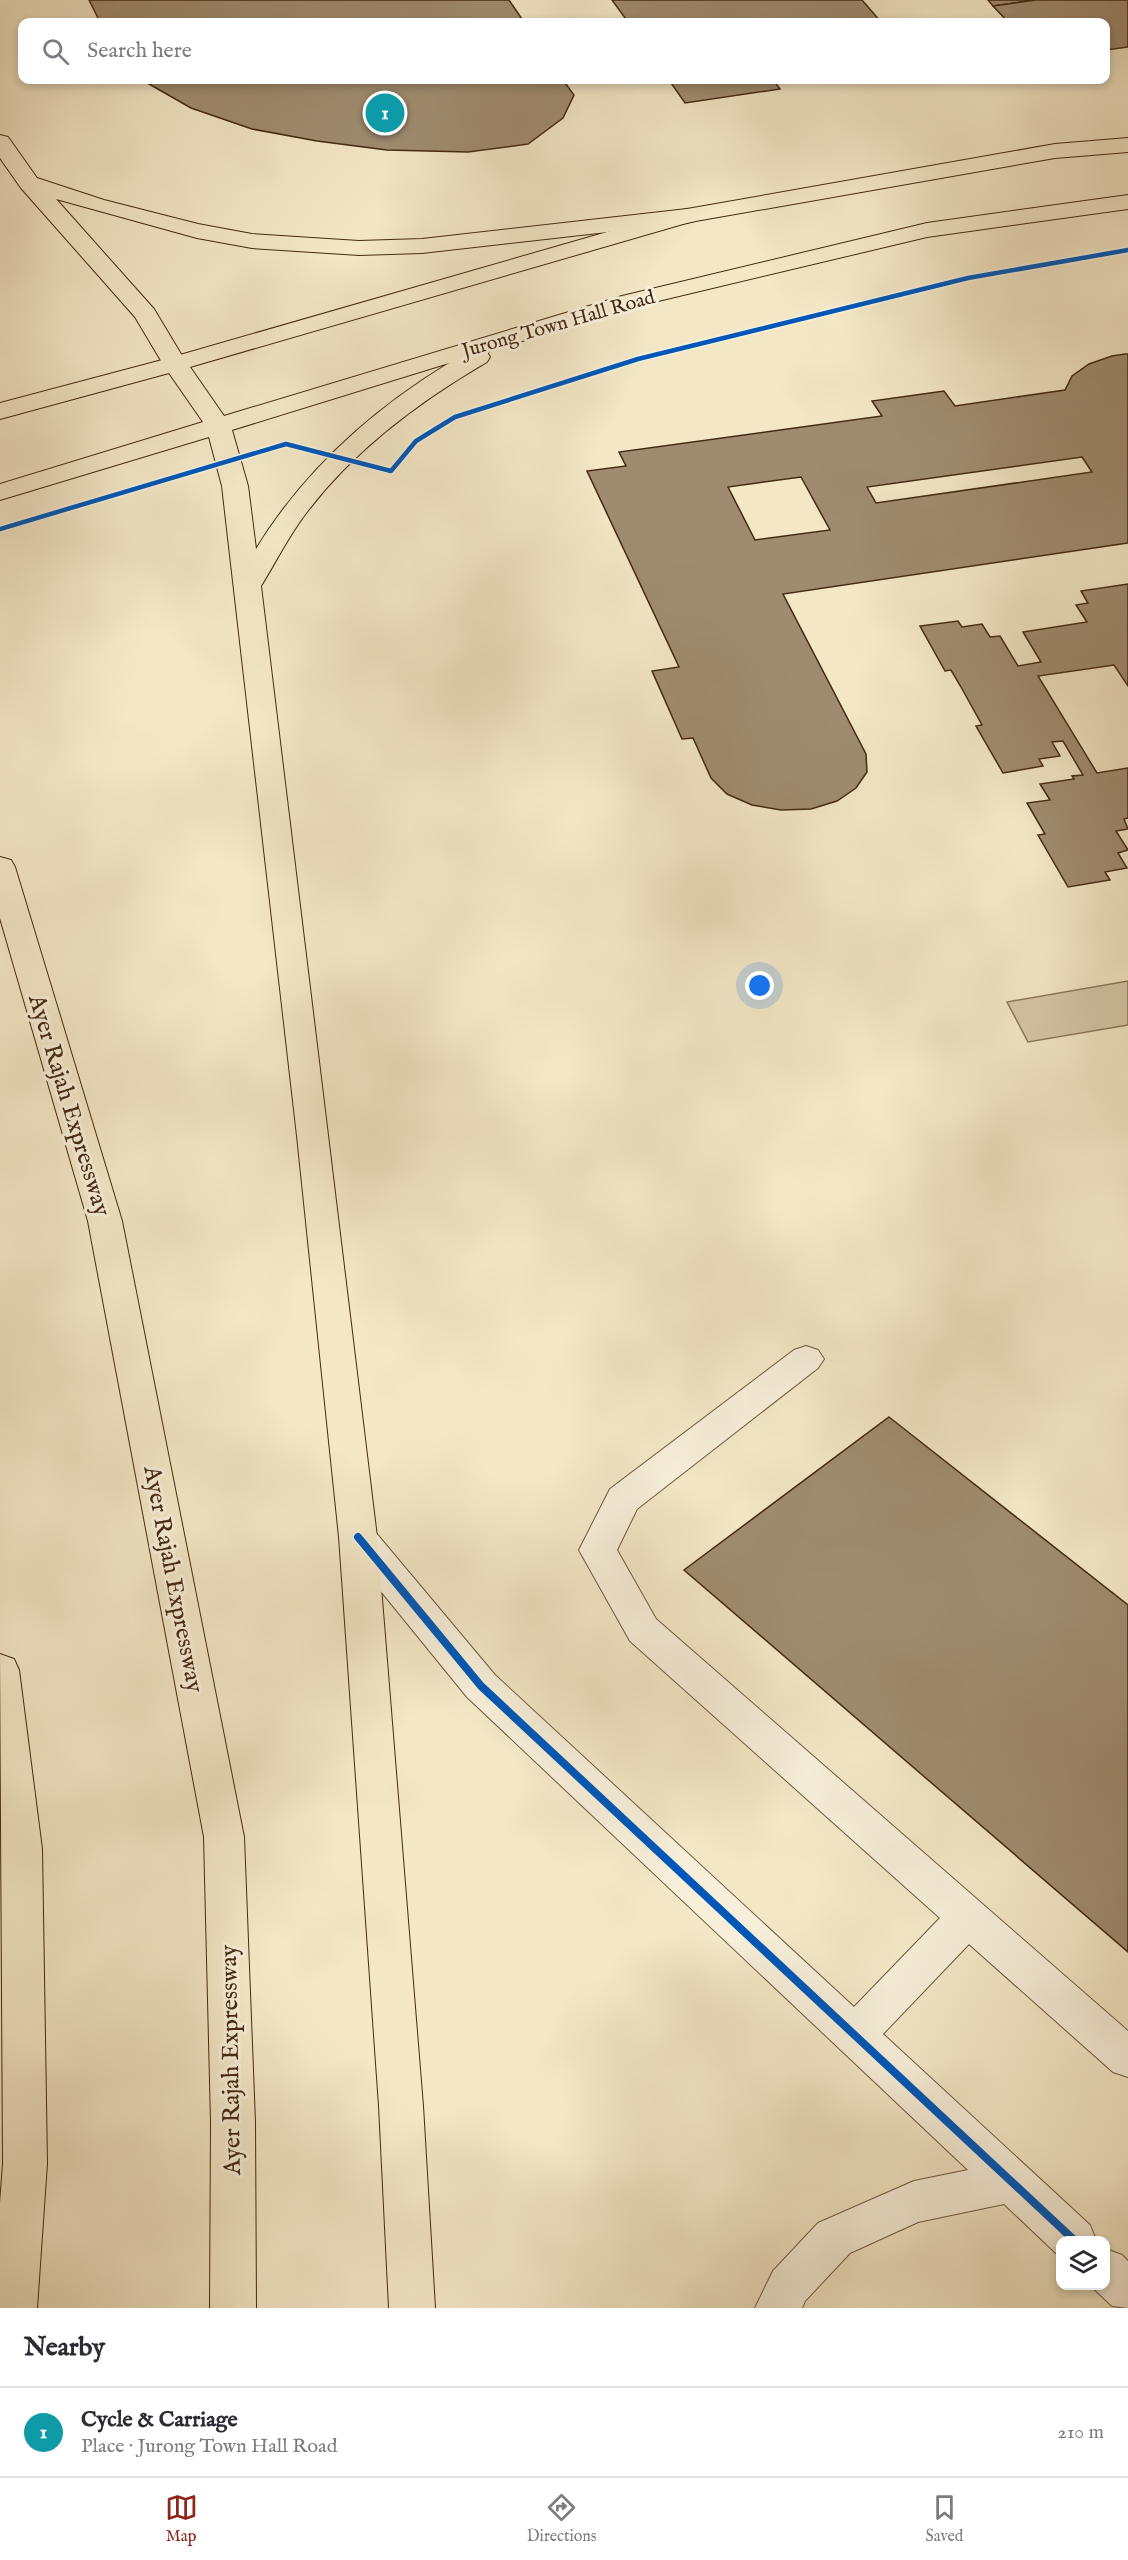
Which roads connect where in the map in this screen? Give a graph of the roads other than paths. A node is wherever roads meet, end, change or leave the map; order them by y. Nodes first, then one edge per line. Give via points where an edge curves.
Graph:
1 (0, 142) edge
2 (1128, 146) edge
3 (29, 183) junction
4 (1128, 202) edge
5 (687, 216) junction
6 (532, 329) junction
7 (175, 364) junction
8 (0, 411) edge
9 (218, 425) junction
10 (0, 492) edge
11 (248, 585) junction
12 (0, 867) edge
13 (806, 1359) dead end
14 (358, 1537) junction
15 (0, 1670) edge
16 (968, 1917) junction
17 (854, 2035) junction
18 (1128, 2058) edge
19 (1011, 2182) junction
20 (1069, 2236) edge
21 (1110, 2274) edge
22 (1128, 2291) edge
23 (14, 2308) edge
24 (234, 2308) edge
25 (411, 2308) edge
26 (778, 2308) edge

1 - 3 main road
2 - 5 main road via 1055,151
3 - 5 main road via 197,231 252,241 359,248 422,246
3 - 7 main road via 144,314
4 - 6 main road, Jurong Town Hall Road via 927,230 714,279
5 - 7 main road
6 - 9 main road, Jurong Town Hall Road
6 - 11 main road via 442,380 342,458 304,498
7 - 8 main road
7 - 9 main road
9 - 10 main road, Jurong Town Hall Road
9 - 11 main road via 235,486
11 - 14 main road
12 - 24 main road, Ayer Rajah Expressway via 105,1221 224,1838
13 - 16 street via 623,1499 598,1550 643,1630
14 - 17 street via 481,1686
14 - 25 main road via 401,2106
15 - 23 main road via 22,1849 25,2164
16 - 17 street
16 - 18 street
17 - 19 street
19 - 20 street
19 - 26 street via 914,2202 834,2238 789,2286
21 - 22 street

